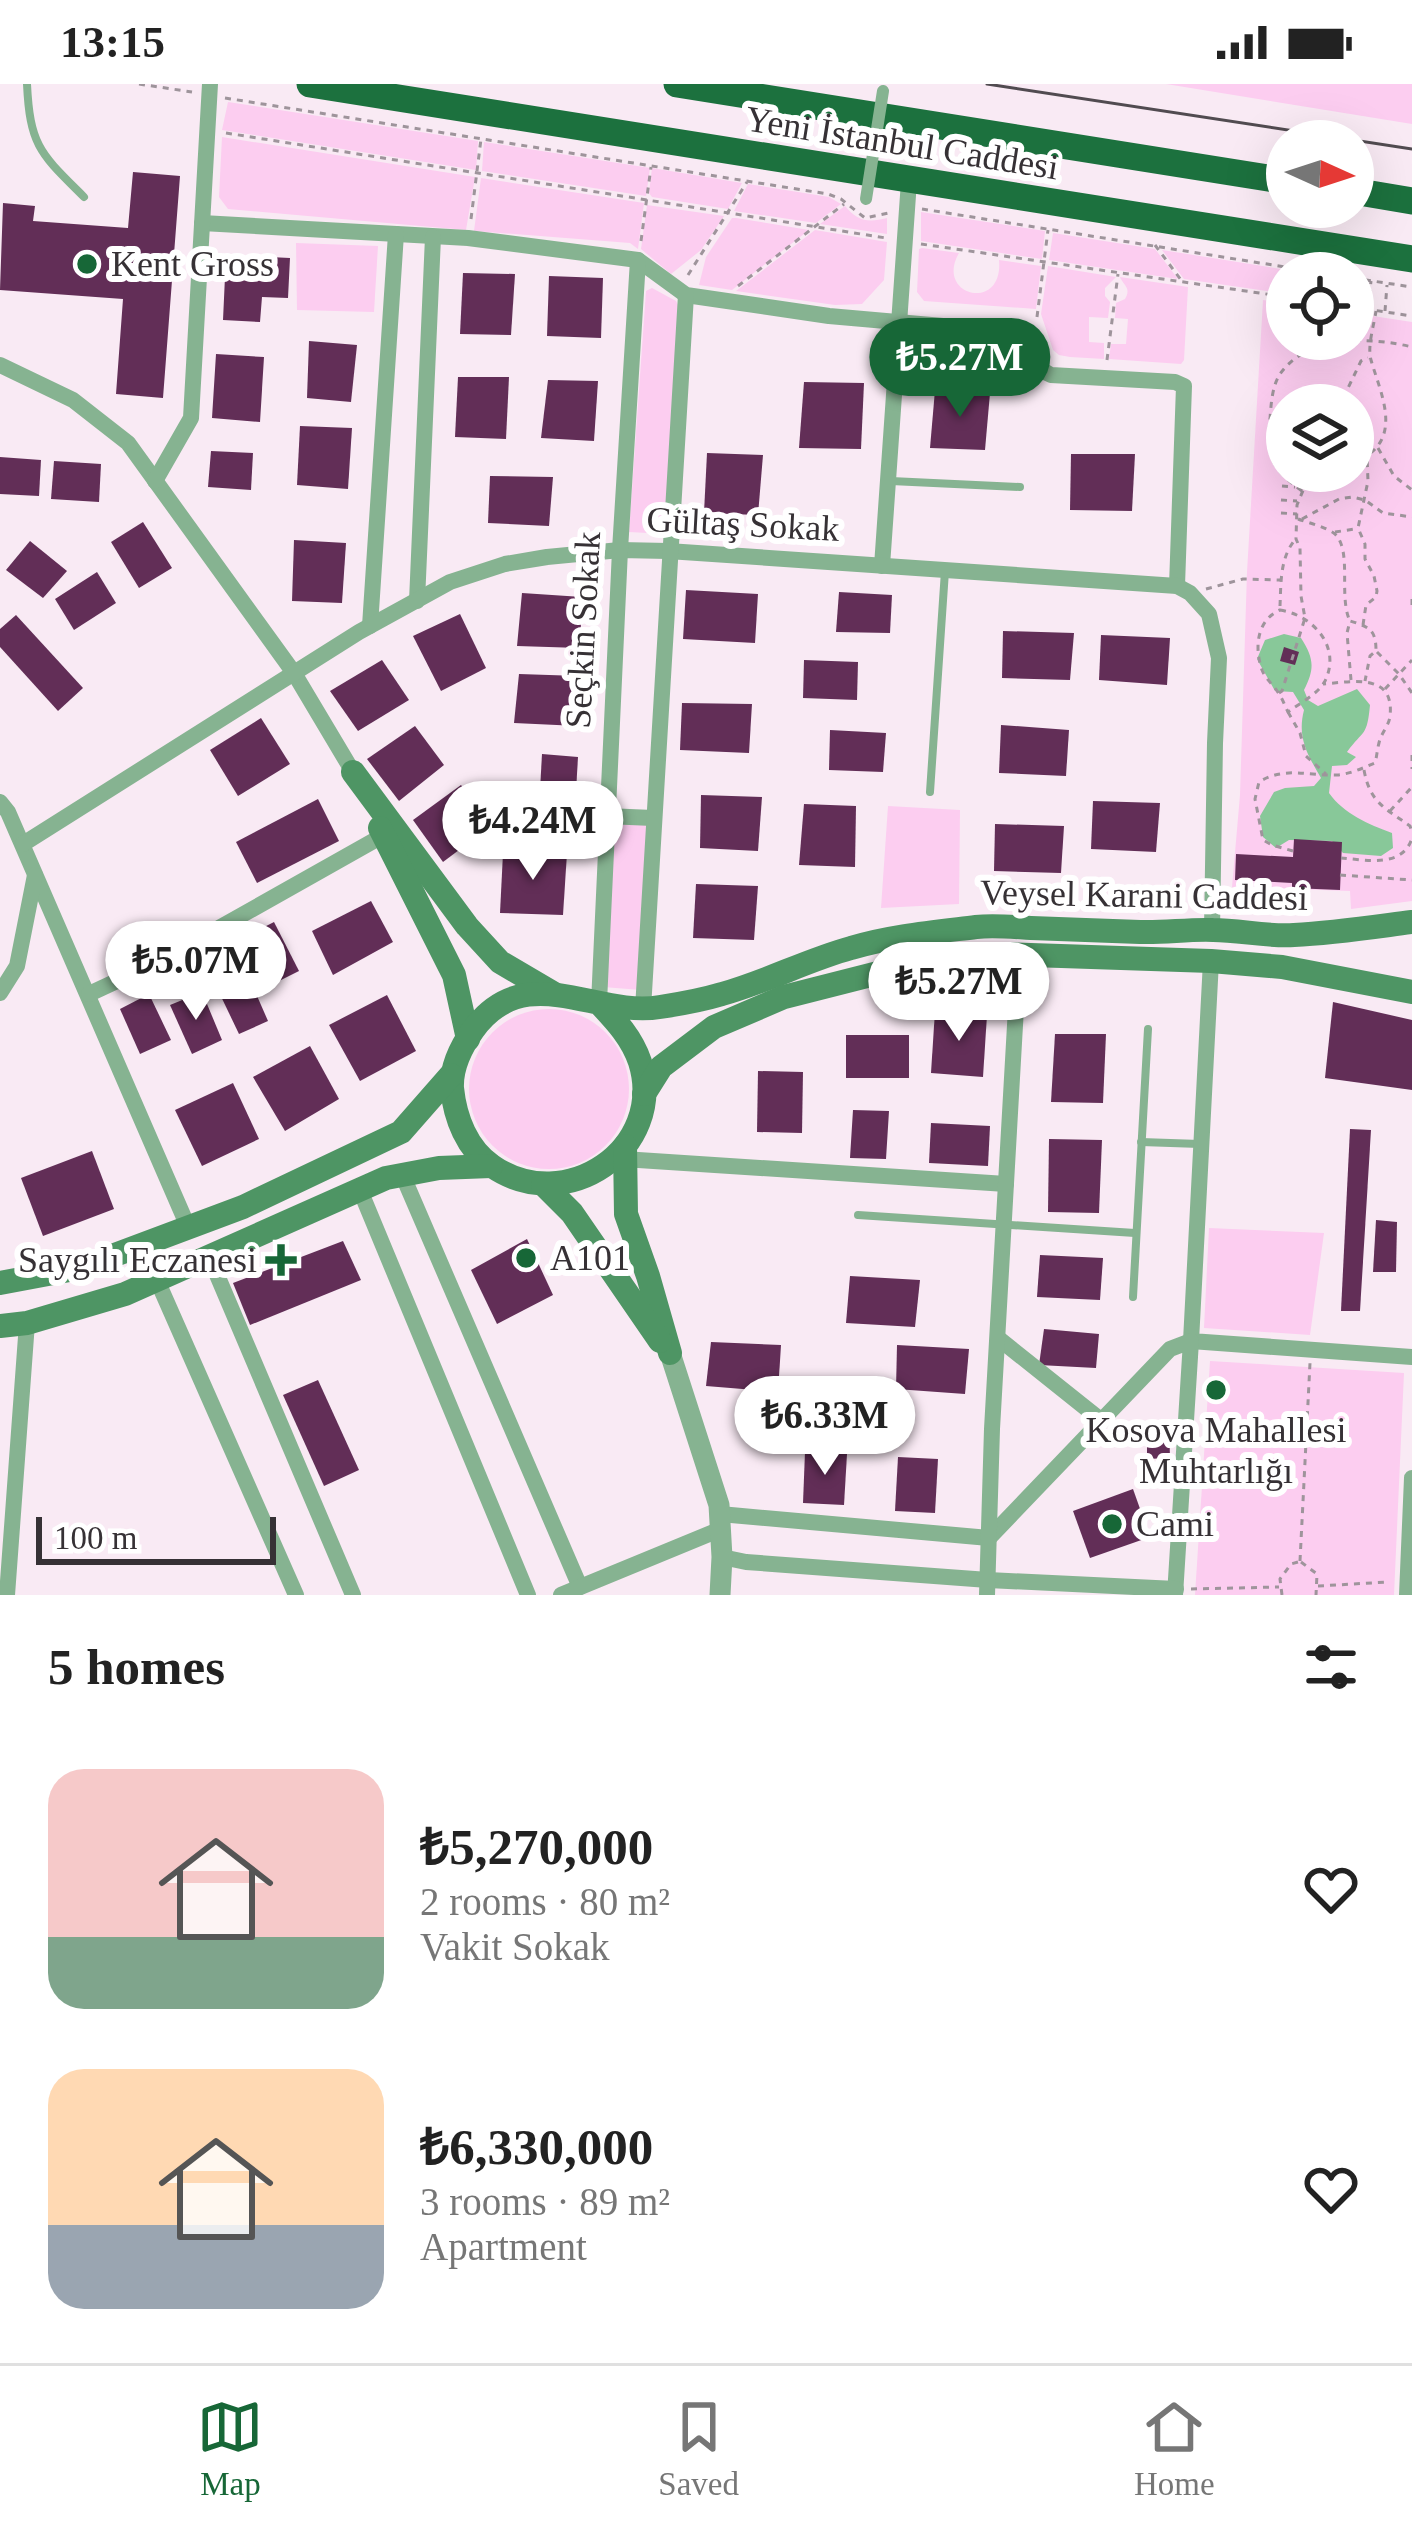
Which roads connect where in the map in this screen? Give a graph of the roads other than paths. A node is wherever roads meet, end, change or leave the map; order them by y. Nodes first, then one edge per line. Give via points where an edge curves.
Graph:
1 (27, 84) edge
2 (310, 84) edge
3 (677, 84) edge
4 (210, 90) edge
5 (883, 92) dead end
6 (1266, 178) edge
7 (909, 195) junction
8 (1374, 195) edge
9 (84, 197) dead end
10 (866, 199) dead end
11 (1412, 201) edge
12 (202, 223) junction
13 (396, 234) junction
14 (433, 237) junction
15 (638, 260) junction
16 (1412, 260) edge
17 (682, 292) junction
18 (899, 323) junction
19 (0, 365) edge
20 (155, 481) junction
21 (890, 481) junction
22 (1020, 487) dead end
23 (620, 550) junction
24 (668, 551) junction
25 (882, 566) junction
26 (945, 570) junction
27 (1184, 590) junction
28 (417, 601) junction
29 (370, 626) junction
30 (294, 673) junction
31 (352, 772) junction
32 (930, 792) dead end
33 (0, 802) edge
34 (606, 816) junction
35 (653, 818) junction
36 (384, 835) junction
37 (22, 844) junction
38 (35, 873) junction
39 (1412, 922) edge
40 (1212, 930) junction
41 (1019, 955) junction
42 (1211, 961) junction
43 (1412, 992) edge
44 (0, 993) edge
45 (554, 993) junction
46 (89, 994) junction
47 (599, 1003) junction
48 (643, 1009) junction
49 (1148, 1028) dead end
50 (468, 1039) junction
51 (451, 1076) junction
52 (644, 1094) junction
53 (1141, 1142) junction
54 (1201, 1144) junction
55 (624, 1153) junction
56 (491, 1166) junction
57 (401, 1174) junction
58 (543, 1184) junction
59 (1006, 1184) junction
60 (361, 1190) junction
61 (858, 1215) dead end
62 (1004, 1223) junction
63 (189, 1229) junction
64 (1136, 1233) junction
65 (209, 1256) junction
66 (157, 1280) junction
67 (0, 1283) edge
68 (1133, 1297) dead end
69 (28, 1323) junction
70 (0, 1326) edge
71 (998, 1338) junction
72 (1191, 1341) junction
73 (670, 1353) junction
74 (1412, 1357) edge
75 (1102, 1421) junction
76 (1412, 1478) edge
77 (721, 1522) junction
78 (989, 1538) junction
79 (722, 1556) junction
80 (580, 1587) junction
81 (987, 1588) edge
82 (1407, 1588) edge
83 (1175, 1592) edge
84 (8, 1595) edge
85 (296, 1595) edge
86 (352, 1595) edge
87 (528, 1595) edge
88 (561, 1595) edge
89 (720, 1595) edge

1 - 9 lane via 29,122 44,158
2 - 7 highway, Yeni İstanbul Caddesi
3 - 6 highway, Yeni İstanbul Caddesi
4 - 12 street
5 - 10 street, bridge
7 - 16 highway, Yeni İstanbul Caddesi
7 - 18 street
8 - 11 highway
12 - 13 street
12 - 20 street via 191,418
13 - 14 street
13 - 29 street
14 - 15 street
14 - 28 street
15 - 17 street
15 - 23 street, Seçkin Sokak
17 - 18 street
17 - 24 street
18 - 21 street
18 - 27 street via 1011,332 1051,375 1184,386
19 - 20 street via 74,400 128,443
20 - 30 street
21 - 22 lane
21 - 25 street
23 - 24 street, Gültaş Sokak
23 - 28 street, Gültaş Sokak via 505,564
23 - 34 street, Seçkin Sokak
24 - 25 street, Gültaş Sokak
24 - 35 street
25 - 26 street, Gültaş Sokak
26 - 27 street, Gültaş Sokak
26 - 32 lane
27 - 40 street via 1209,614 1219,658
28 - 29 street, Gültaş Sokak
29 - 30 street, Gültaş Sokak
30 - 31 street
30 - 37 street, Gültaş Sokak
31 - 36 main road
31 - 45 main road via 467,926 500,962
33 - 37 street
34 - 35 street
34 - 47 street, Seçkin Sokak
35 - 48 street
36 - 46 street
36 - 50 main road via 454,975
37 - 38 street
38 - 44 street via 17,967
38 - 46 street
39 - 40 main road, Veysel Karani Caddesi via 1290,936
40 - 48 main road, Veysel Karani Caddesi via 939,932 853,947 725,994
41 - 42 main road, Veysel Karani Caddesi
41 - 52 main road, Veysel Karani Caddesi via 906,965 784,997 714,1027 661,1067
41 - 59 street
42 - 43 main road, Veysel Karani Caddesi
42 - 54 street
45 - 47 main road
45 - 50 main road via 499,1006
46 - 63 street
47 - 48 main road, Veysel Karani Caddesi
47 - 52 main road via 631,1040
49 - 53 lane
50 - 51 main road
51 - 56 main road via 462,1130
51 - 63 main road via 400,1132
52 - 55 main road
53 - 54 lane
53 - 64 lane
54 - 72 street
55 - 58 main road via 589,1176
55 - 59 street
55 - 73 main road via 626,1214
56 - 57 main road
56 - 58 main road
57 - 60 main road
57 - 80 street
58 - 73 main road
59 - 62 street
60 - 65 main road
60 - 87 street
61 - 62 lane
62 - 64 lane
62 - 71 street
63 - 67 main road via 80,1268
64 - 68 lane
65 - 66 main road
65 - 86 street
66 - 69 main road
66 - 85 street
69 - 70 main road
69 - 84 street
71 - 75 street
71 - 78 street
72 - 74 street
72 - 75 street via 1170,1349
72 - 83 street
73 - 77 street
75 - 78 street
76 - 82 street
77 - 78 street
77 - 79 street
77 - 80 street
78 - 81 street
79 - 81 street
79 - 89 street
80 - 88 street
81 - 83 street

